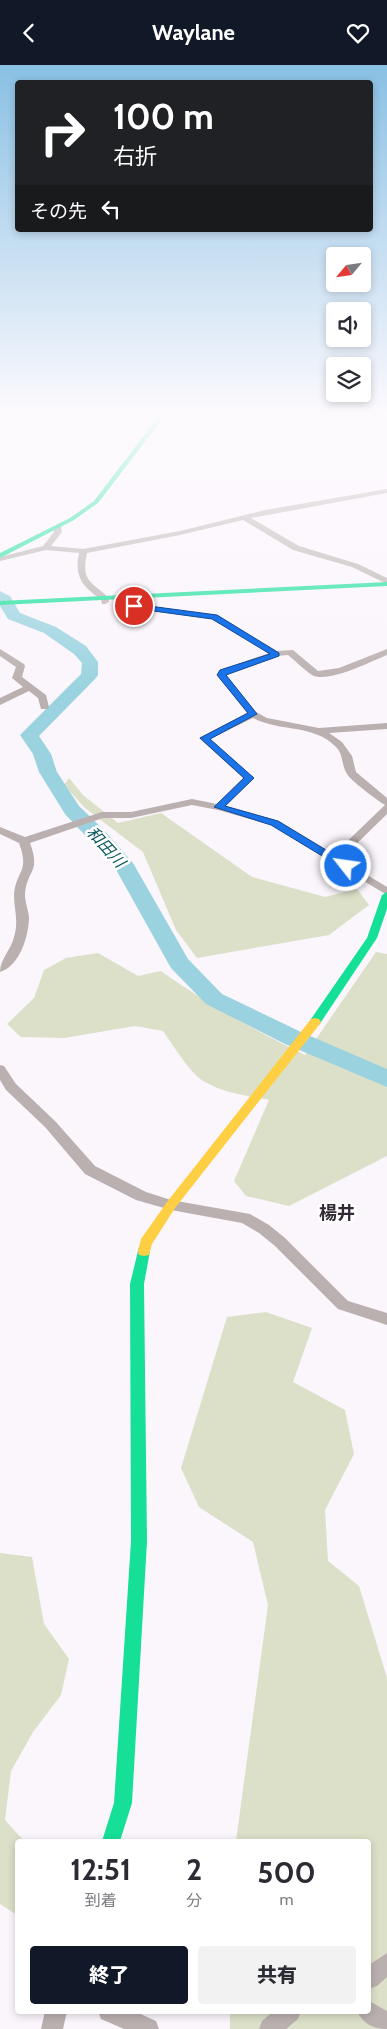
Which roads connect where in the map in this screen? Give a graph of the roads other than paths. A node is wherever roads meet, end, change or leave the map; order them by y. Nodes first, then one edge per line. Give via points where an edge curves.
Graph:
1 (92, 505) edge
2 (308, 505) edge
3 (246, 518) junction
4 (57, 527) junction
5 (46, 548) junction
6 (83, 551) junction
7 (0, 557) edge
8 (387, 583) edge
9 (387, 589) edge
10 (105, 600) junction
11 (126, 602) junction
12 (0, 603) edge
13 (0, 607) edge
14 (0, 652) edge
15 (387, 652) edge
16 (276, 655) junction
17 (30, 687) junction
18 (0, 702) edge
19 (44, 707) dead end
20 (253, 714) junction
21 (387, 726) edge
22 (319, 731) junction
23 (387, 803) edge
24 (219, 807) junction
25 (387, 808) edge
26 (0, 830) edge
27 (24, 841) junction
28 (334, 860) junction
29 (387, 894) edge
30 (0, 968) edge
31 (0, 1069) edge
32 (172, 1205) junction
33 (387, 1319) edge
34 (111, 1839) edge
35 (387, 1963) edge
36 (371, 1976) edge
37 (371, 2013) edge
38 (55, 2014) edge
39 (116, 2014) edge
40 (287, 2014) edge
41 (387, 2024) edge
42 (52, 2029) edge
43 (148, 2029) edge
44 (270, 2029) edge

1 - 4 main road
2 - 3 street
3 - 6 street
3 - 8 street via 296,548 367,571
4 - 5 street via 58,532
4 - 7 main road
5 - 6 street
5 - 7 street
6 - 10 street via 82,576 90,588
8 - 10 main road
9 - 11 main road
10 - 11 main road
10 - 12 main road
10 - 13 main road
11 - 16 street via 134,606 214,617
14 - 17 street via 21,667 17,678
15 - 16 street via 320,675 290,652
16 - 20 street via 221,675
17 - 18 street
17 - 19 street via 43,697
20 - 22 street via 264,720
20 - 24 street via 204,738 249,778
21 - 22 street
22 - 23 street via 339,744 351,773
24 - 27 street via 187,803 131,815 102,815
24 - 28 street via 274,823
25 - 28 street
26 - 27 street
27 - 30 street via 30,857 30,869 20,895 23,934 6,964
28 - 29 street
29 - 32 main road via 372,938 305,1037
31 - 32 street via 11,1087 50,1124 90,1170 141,1196
32 - 33 street via 246,1219 280,1242 343,1305
32 - 34 main road via 146,1243 137,1284 139,1541 123,1803
35 - 36 street
37 - 41 street
38 - 42 street
39 - 43 street
40 - 44 street

